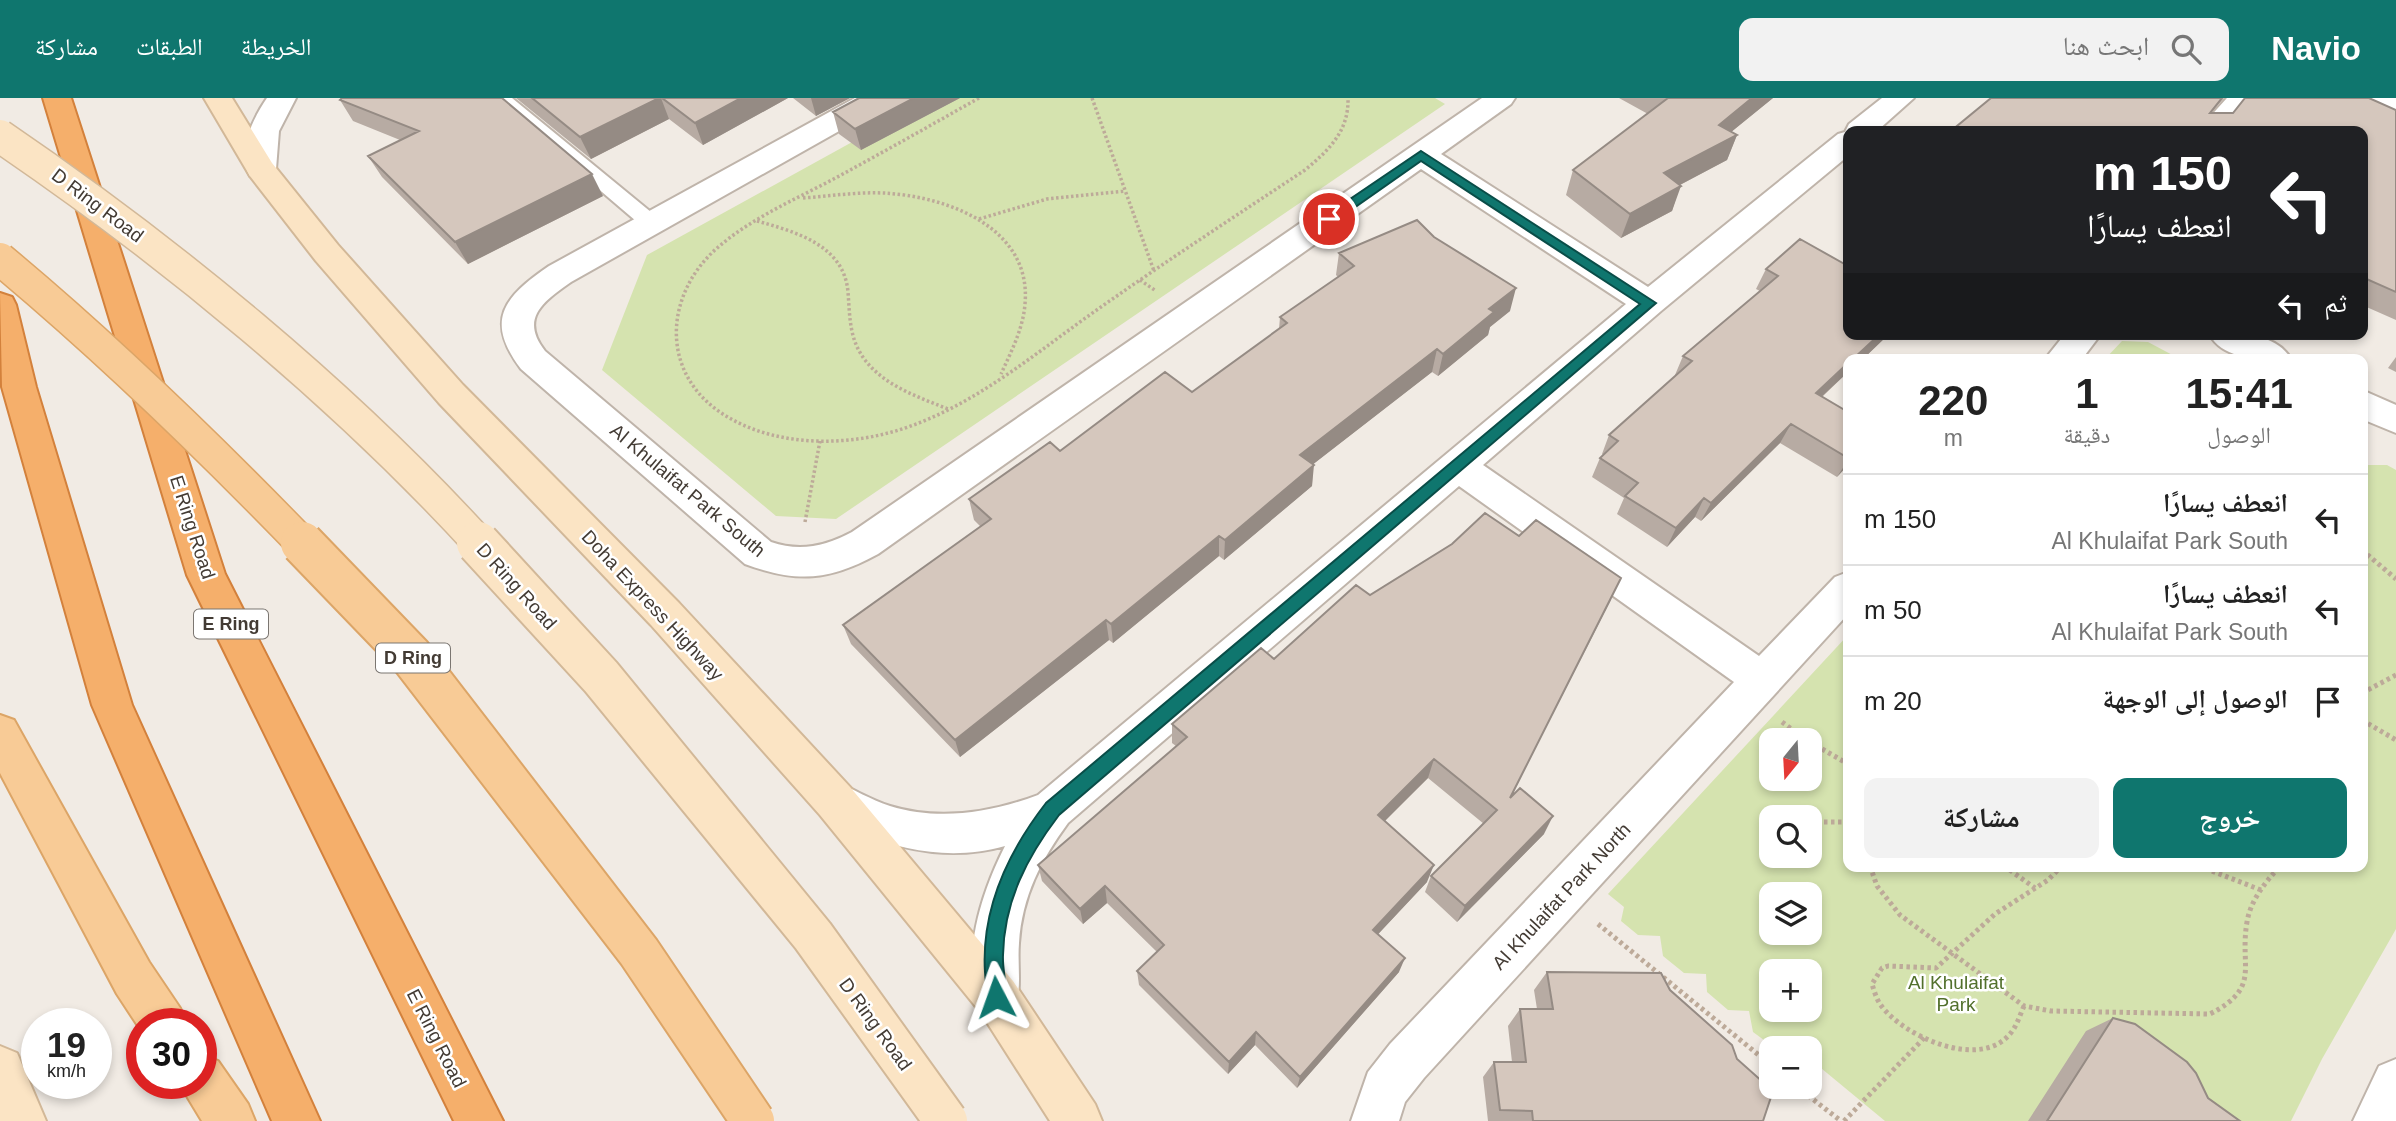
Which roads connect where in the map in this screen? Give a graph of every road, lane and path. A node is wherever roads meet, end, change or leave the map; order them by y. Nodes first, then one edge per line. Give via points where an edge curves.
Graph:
1 (57, 98) edge
2 (218, 98) edge
3 (282, 98) edge
4 (501, 98) edge
5 (877, 98) edge
6 (979, 98) edge
7 (1092, 98) edge
8 (1348, 98) edge
9 (1501, 98) edge
10 (1900, 98) edge
11 (2237, 98) edge
12 (2383, 98) edge
13 (2396, 103) edge
14 (1866, 126) edge
15 (2211, 126) edge
16 (0, 136) edge
17 (1843, 145) edge
18 (1421, 155) junction
19 (261, 169) junction
20 (1125, 191) junction
21 (800, 198) junction
22 (979, 219) junction
23 (757, 221) junction
24 (650, 222) junction
25 (0, 259) edge
26 (1154, 271) junction
27 (1649, 303) junction
28 (0, 305) edge
29 (2079, 340) edge
30 (2237, 340) edge
31 (2067, 354) edge
32 (2264, 354) edge
33 (999, 377) junction
34 (2368, 406) edge
35 (948, 409) junction
36 (2396, 420) edge
37 (820, 441) junction
38 (1459, 467) junction
39 (2368, 555) edge
40 (798, 564) junction
41 (2396, 578) edge
42 (1843, 593) edge
43 (2396, 676) edge
44 (1762, 680) junction
45 (2368, 690) edge
46 (2368, 724) edge
47 (0, 733) edge
48 (2396, 740) edge
49 (1822, 749) edge
50 (1843, 762) edge
51 (835, 801) junction
52 (1053, 809) junction
53 (1822, 822) edge
54 (1843, 822) edge
55 (1873, 872) edge
56 (2012, 872) edge
57 (2055, 872) edge
58 (2214, 872) edge
59 (2275, 872) edge
60 (2035, 888) junction
61 (2261, 890) junction
62 (1562, 894) junction
63 (1951, 954) junction
64 (996, 997) junction
65 (2024, 1006) junction
66 (153, 1008) edge
67 (1925, 1037) junction
68 (1759, 1055) edge
69 (0, 1070) edge
70 (2396, 1083) edge
71 (216, 1099) edge
72 (1813, 1099) edge
73 (22, 1121) edge
74 (231, 1121) edge
75 (296, 1121) edge
76 (479, 1121) edge
77 (753, 1121) edge
78 (946, 1121) edge
79 (1078, 1121) edge
80 (1375, 1121) edge
81 (1843, 1121) edge
82 (2377, 1121) edge

1 - 76 highway, E Ring Road / E Ring via 206,575
2 - 19 street, Doha Express Highway
3 - 19 street via 264,129
4 - 24 lane
5 - 24 street, Al Khulaifat Park South
6 - 21 path
7 - 20 path
8 - 26 path via 1346,122 1323,155
9 - 18 street, Al Khulaifat Park South
10 - 14 street
11 - 15 lane
12 - 13 street
16 - 78 street, D Ring Road, bridge via 94,200 207,290 337,404 454,516 601,677 804,925
17 - 27 street
18 - 27 street
18 - 40 street, Al Khulaifat Park South via 865,543 845,555
19 - 51 street, Doha Express Highway via 327,253 451,394 664,614
20 - 22 path via 1035,202
20 - 26 path
21 - 22 path via 893,194 943,203
21 - 23 path
22 - 33 path via 1006,241 1026,282 1023,328
23 - 35 path via 816,240 828,251 847,281 851,330 869,365 898,390
23 - 37 path via 725,242 692,276 676,316 677,356 698,393 737,422 780,436
24 - 40 street, Al Khulaifat Park South via 538,289 522,307 515,327 519,345 758,553
25 - 77 main road, D Ring, bridge via 208,446 411,656 639,952
26 - 33 path
27 - 38 street
28 - 75 highway via 19,387 112,705
29 - 31 street
30 - 32 street
33 - 35 path
34 - 36 street
35 - 37 path via 880,435
37 - 40 path
38 - 44 street
38 - 52 street
39 - 41 path
42 - 44 street, Al Khulaifat Park North
43 - 45 path
44 - 62 street, Al Khulaifat Park North
46 - 48 path
47 - 66 main road
49 - 50 path
51 - 52 street via 866,819 901,831 940,835 991,830
51 - 64 street, Doha Express Highway
52 - 64 street via 1010,876 998,914 993,955
53 - 54 path
55 - 63 path via 1887,901
56 - 60 path
57 - 60 path
58 - 61 path
59 - 61 path
60 - 63 path via 1995,914
61 - 65 path via 2251,906 2247,929 2246,984 2227,1007 2210,1014 2052,1011
62 - 68 path
62 - 80 street, Al Khulaifat Park North via 1407,1061 1385,1089
63 - 65 path
63 - 67 path via 1936,968 1891,966 1882,968 1874,978 1873,993 1880,1008
64 - 79 street, Doha Express Highway
65 - 67 path via 2021,1022 2000,1044 1977,1050 1951,1048
67 - 81 path
69 - 73 street
70 - 82 street
71 - 74 main road
72 - 81 path

